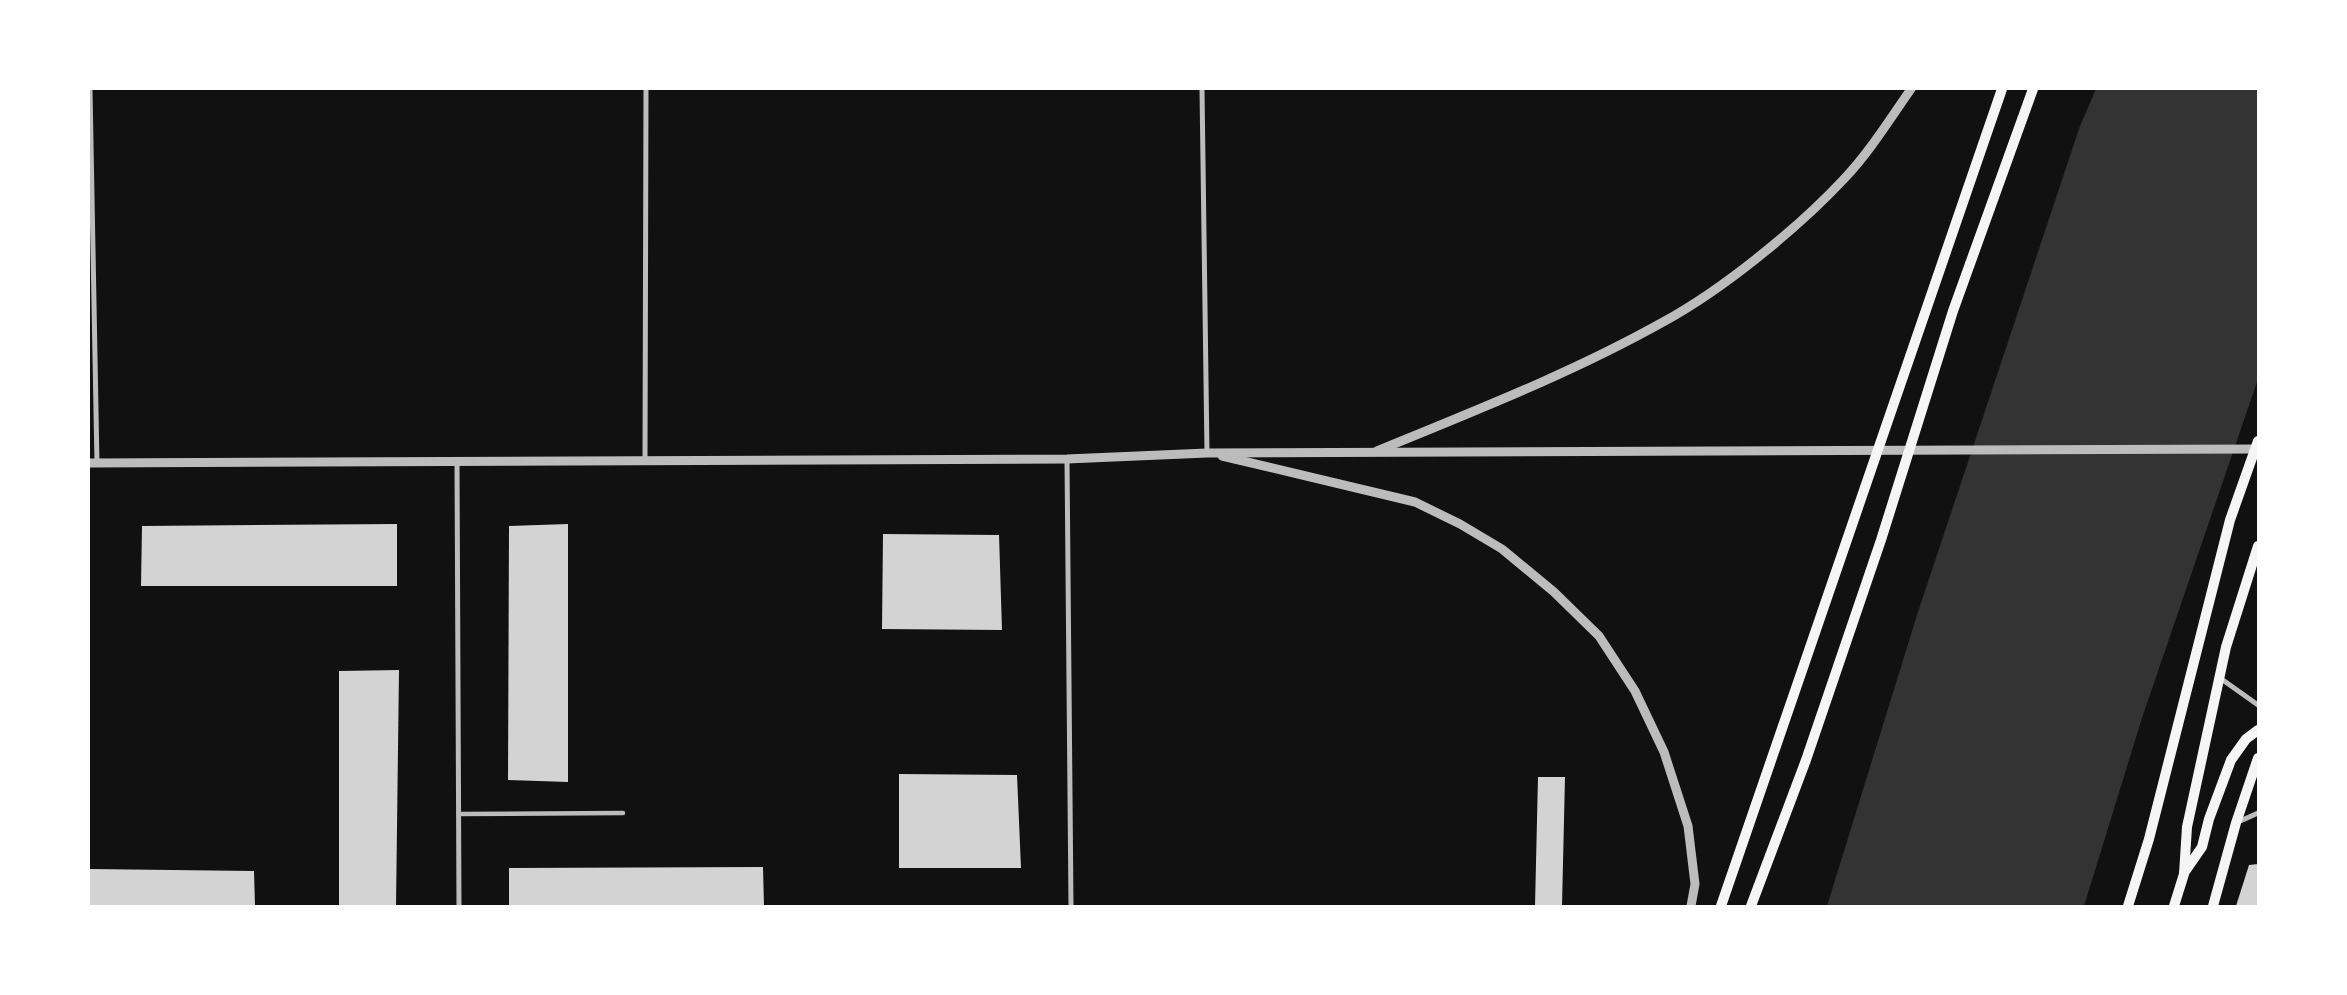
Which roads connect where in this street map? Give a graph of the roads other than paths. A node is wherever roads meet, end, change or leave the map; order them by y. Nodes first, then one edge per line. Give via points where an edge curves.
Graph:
1 (90, 89) edge
2 (646, 89) edge
3 (1202, 89) edge
4 (1911, 89) edge
5 (2002, 89) edge
6 (2033, 89) edge
7 (2258, 441) edge
8 (2258, 449) edge
9 (1207, 453) junction
10 (1373, 453) junction
11 (1067, 459) junction
12 (645, 461) junction
13 (457, 462) junction
14 (93, 464) edge
15 (2258, 546) edge
16 (2220, 678) junction
17 (2258, 705) edge
18 (2258, 730) edge
19 (2258, 758) edge
20 (623, 812) dead end
21 (459, 814) junction
22 (2258, 814) edge
23 (2236, 823) junction
24 (2184, 874) junction
25 (459, 906) edge
26 (1071, 906) edge
27 (1691, 906) edge
28 (1721, 906) edge
29 (1751, 906) edge
30 (2128, 906) edge
31 (2174, 906) edge
32 (2213, 906) edge

1 - 14 street
2 - 12 street
3 - 9 street
4 - 10 street via 1844,179 1788,231 1724,282 1664,322 1587,360 1499,401
5 - 28 main road
6 - 29 main road via 1953,311 1881,540 1806,760
7 - 30 main road via 2230,520 2149,839
8 - 10 street
9 - 10 street
9 - 11 street
9 - 27 street via 1415,502 1502,548 1554,592 1599,636 1635,691 1664,752 1688,826 1694,884
11 - 12 street
11 - 26 street
12 - 13 street
13 - 14 street
13 - 21 street
15 - 16 main road via 2226,647
16 - 17 street
16 - 24 main road via 2187,827
18 - 24 main road via 2246,739 2232,760 2209,818 2202,847
19 - 23 main road
20 - 21 street
21 - 25 street
22 - 23 street
23 - 32 main road
24 - 31 main road

